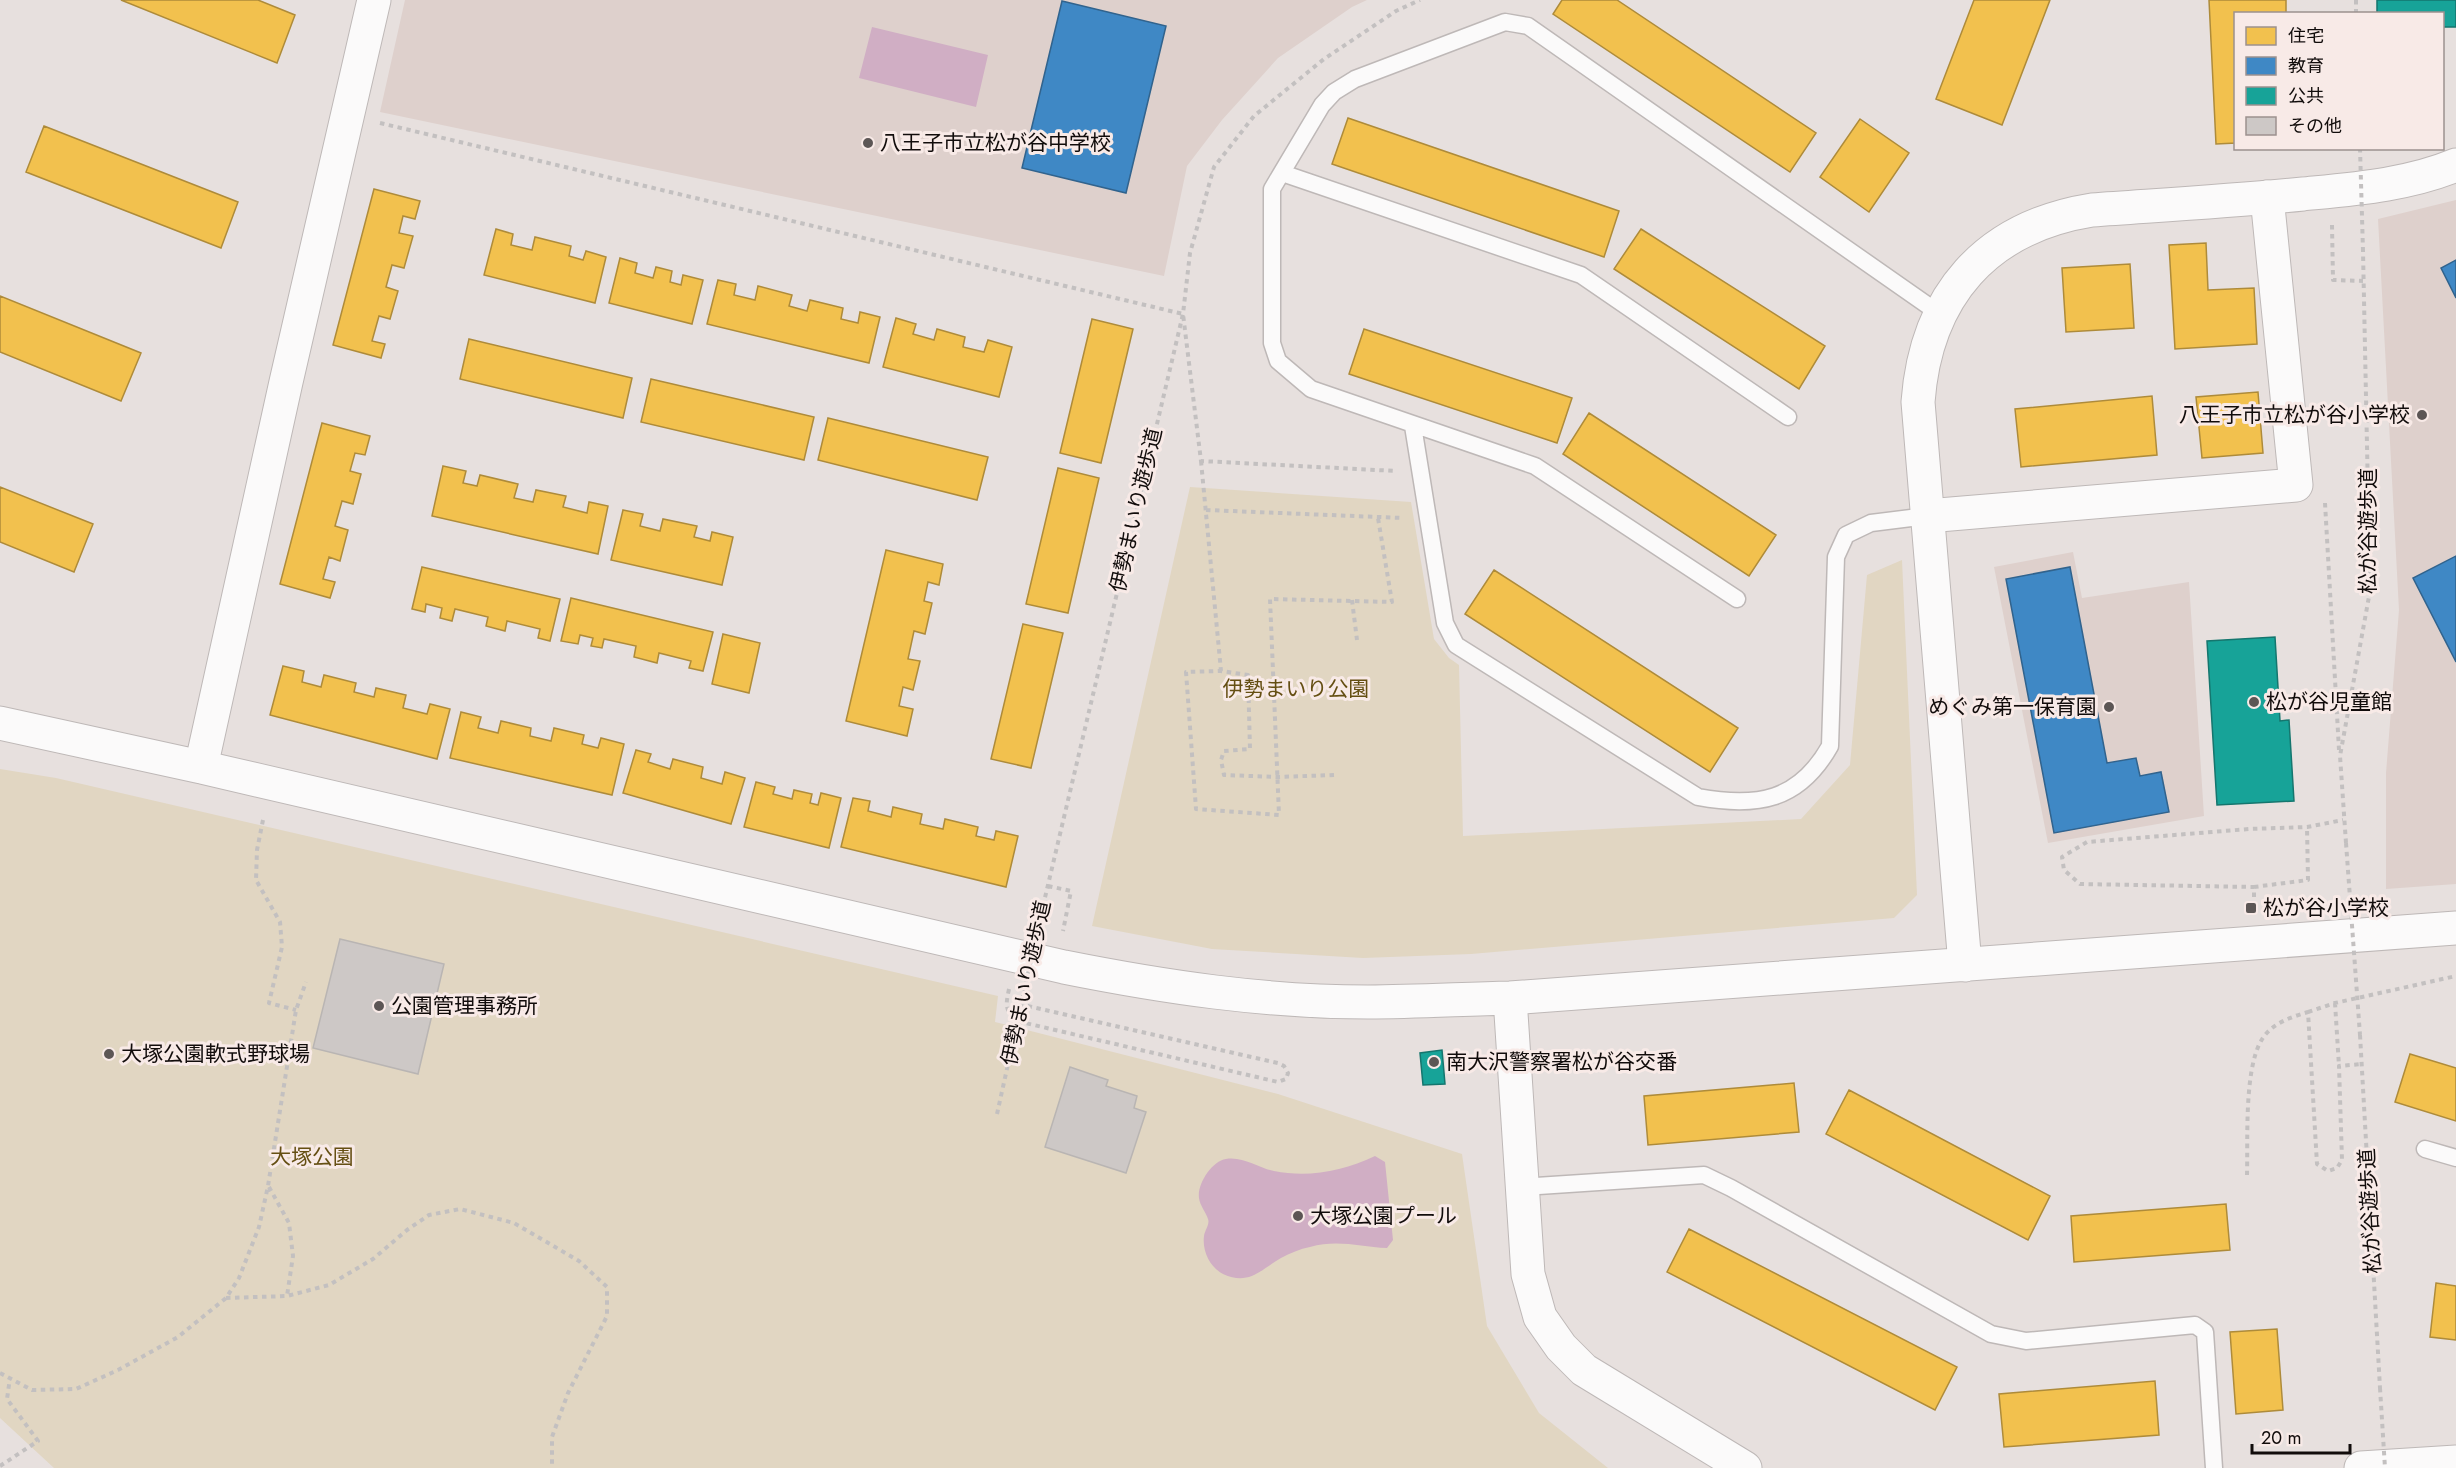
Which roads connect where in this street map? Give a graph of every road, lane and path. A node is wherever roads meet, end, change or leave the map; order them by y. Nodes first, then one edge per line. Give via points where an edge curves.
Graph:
1 (374, 0) edge
2 (1420, 0) edge
3 (348, 115) junction
4 (2360, 150) edge
5 (2456, 165) edge
6 (1282, 173) junction
7 (2267, 197) junction
8 (2331, 218) dead end
9 (2363, 281) junction
10 (1183, 314) junction
11 (1940, 314) junction
12 (1788, 417) dead end
13 (1413, 426) junction
14 (1201, 461) junction
15 (1421, 473) junction
16 (1206, 510) junction
17 (1927, 516) junction
18 (1378, 518) junction
19 (1409, 519) dead end
20 (1737, 599) dead end
21 (1352, 600) junction
22 (1357, 640) dead end
23 (1221, 671) junction
24 (0, 723) edge
25 (201, 766) junction
26 (1334, 775) dead end
27 (1278, 777) junction
28 (263, 820) dead end
29 (2343, 820) junction
30 (2307, 827) junction
31 (1048, 886) junction
32 (2254, 887) junction
33 (2254, 897) dead end
34 (2456, 928) edge
35 (1064, 931) dead end
36 (1965, 964) junction
37 (2456, 976) edge
38 (306, 982) dead end
39 (1009, 989) dead end
40 (1510, 998) junction
41 (2335, 1003) junction
42 (1023, 1005) junction
43 (296, 1010) junction
44 (2307, 1012) junction
45 (2362, 1064) junction
46 (2339, 1066) junction
47 (997, 1114) dead end
48 (2425, 1149) dead end
49 (2456, 1158) edge
50 (2247, 1176) dead end
51 (268, 1186) junction
52 (1522, 1187) junction
53 (287, 1296) junction
54 (226, 1299) junction
55 (0, 1373) edge
56 (10, 1378) junction
57 (2456, 1462) edge
58 (0, 1466) edge
59 (552, 1468) edge
60 (1745, 1468) edge
61 (2214, 1468) edge
62 (2361, 1468) edge
63 (2385, 1468) edge

1 - 3 street
2 - 10 path, 伊勢まいり遊歩道 via 1396,11 1324,59 1254,116 1214,167 1190,253
3 - 10 path
3 - 25 street
4 - 9 path, 松が谷遊歩道, bridge
5 - 7 street via 2391,183
6 - 11 lane via 1322,105 1355,78 1505,22 1528,26
6 - 12 lane via 1581,275
6 - 13 lane via 1272,189 1272,343 1278,361 1311,389
7 - 11 street via 2092,210 2038,223 2007,238 1980,259
7 - 17 street via 2296,485
8 - 9 path via 2333,280
9 - 29 path, 松が谷遊歩道 via 2370,591 2340,756
10 - 14 path
10 - 31 path, 伊勢まいり遊歩道
11 - 17 street via 1920,372 1918,402
13 - 15 lane
13 - 20 lane via 1535,466
14 - 15 path
14 - 16 path
15 - 17 lane via 1445,624 1456,645 1698,797 1729,803 1757,802 1788,791 1818,768 1830,746 1836,557 1846,536 1871,523
16 - 18 path
16 - 23 path
17 - 36 street
18 - 19 path
18 - 21 path via 1392,602
21 - 22 path
21 - 27 path via 1270,598
23 - 27 path via 1248,675 1250,749 1224,751 1224,775
23 - 27 path via 1186,672 1196,809 1279,815
24 - 25 street
25 - 40 street via 1145,983 1290,999 1367,1002
26 - 27 path
28 - 43 path via 256,880 280,922 282,947 268,1003
29 - 30 path
29 - 45 path, 松が谷遊歩道, bridge
30 - 32 path via 2308,880
30 - 32 path via 2087,842 2062,857 2064,870 2079,884
31 - 35 path via 1071,891
31 - 42 path, 伊勢まいり遊歩道, bridge
32 - 33 path
34 - 36 street
36 - 40 street
37 - 41 path
38 - 43 path
39 - 42 path via 1006,1005 1010,1014 1022,1022 1278,1082 1286,1079 1288,1073 1278,1063
40 - 52 street
41 - 44 path
41 - 46 path
42 - 47 path, 伊勢まいり遊歩道, bridge
43 - 51 path
44 - 46 path via 2317,1164 2328,1171 2337,1168 2342,1160
44 - 50 path via 2284,1020 2261,1040 2252,1067
45 - 46 path
45 - 63 path, 松が谷遊歩道, bridge
48 - 49 lane
51 - 53 path via 289,1223 293,1256
51 - 54 path via 259,1227 239,1278
52 - 60 street via 1533,1298 1540,1317 1561,1347 1584,1370
52 - 61 lane via 1704,1175 1991,1334 2026,1341 2194,1325 2205,1332
53 - 54 path
53 - 59 path via 328,1285 373,1259 429,1215 460,1209 514,1223 579,1261 607,1287 607,1316 568,1393 552,1437
54 - 56 path via 178,1337 76,1389 32,1390
55 - 56 path
56 - 58 path via 7,1399 38,1441
57 - 62 street

